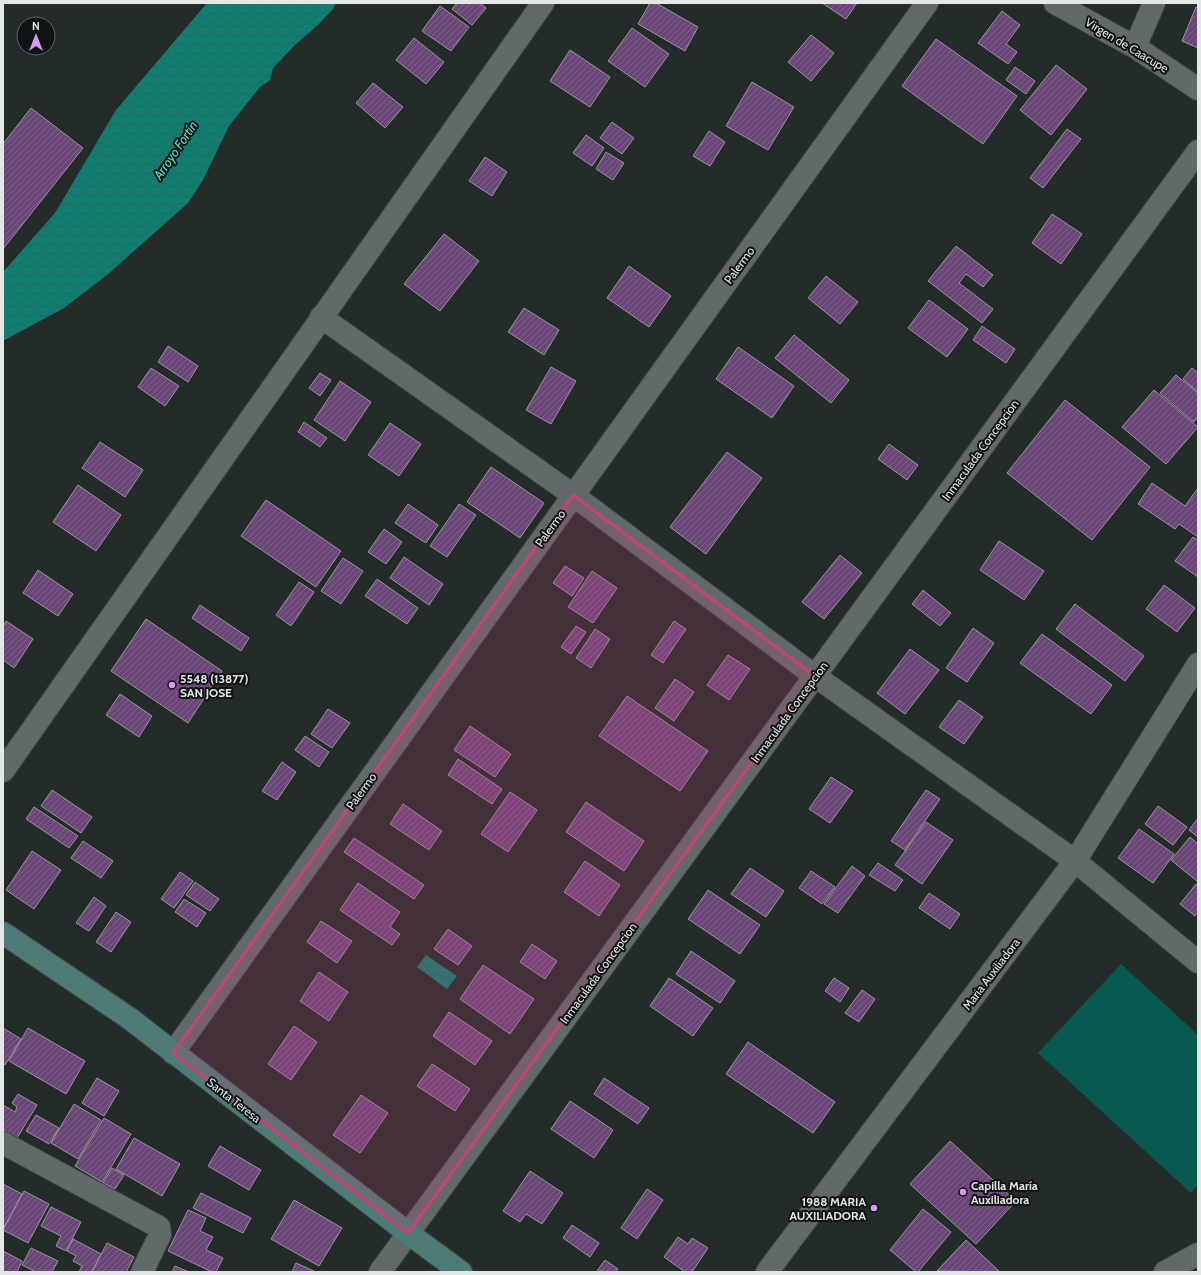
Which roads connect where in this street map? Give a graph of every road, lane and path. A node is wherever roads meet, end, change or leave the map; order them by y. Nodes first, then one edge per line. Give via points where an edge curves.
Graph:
1 (543, 3) edge
2 (927, 3) edge
3 (1055, 3) edge
4 (1154, 3) edge
5 (1134, 47) junction
6 (1198, 89) edge
7 (1198, 151) edge
8 (321, 317) junction
9 (573, 495) junction
10 (1198, 664) edge
11 (815, 676) junction
12 (3, 771) edge
13 (1075, 861) junction
14 (3, 933) edge
15 (1198, 962) edge
16 (173, 1053) junction
17 (3, 1143) edge
18 (408, 1233) junction
19 (1198, 1254) edge
20 (142, 1272) edge
21 (380, 1272) edge
22 (461, 1272) edge
23 (767, 1272) edge
24 (1166, 1272) edge

1 - 8 street
2 - 9 street, Palermo
3 - 5 street, Virgen de Caacupe
4 - 5 street
5 - 6 street, Virgen de Caacupe
7 - 11 street, Inmaculada Concepcion
8 - 9 street
8 - 12 street
9 - 11 street
9 - 16 street, Palermo
10 - 13 street, Maria Auxiliadora
11 - 13 street
11 - 18 street, Inmaculada Concepcion
13 - 15 street
13 - 23 street, Maria Auxiliadora
14 - 16 street, Santa Teresa via 129,1018
16 - 18 street, Santa Teresa
17 - 20 street via 159,1227 160,1235
18 - 21 street, Inmaculada Concepcion
18 - 22 street, Santa Teresa
19 - 24 street

